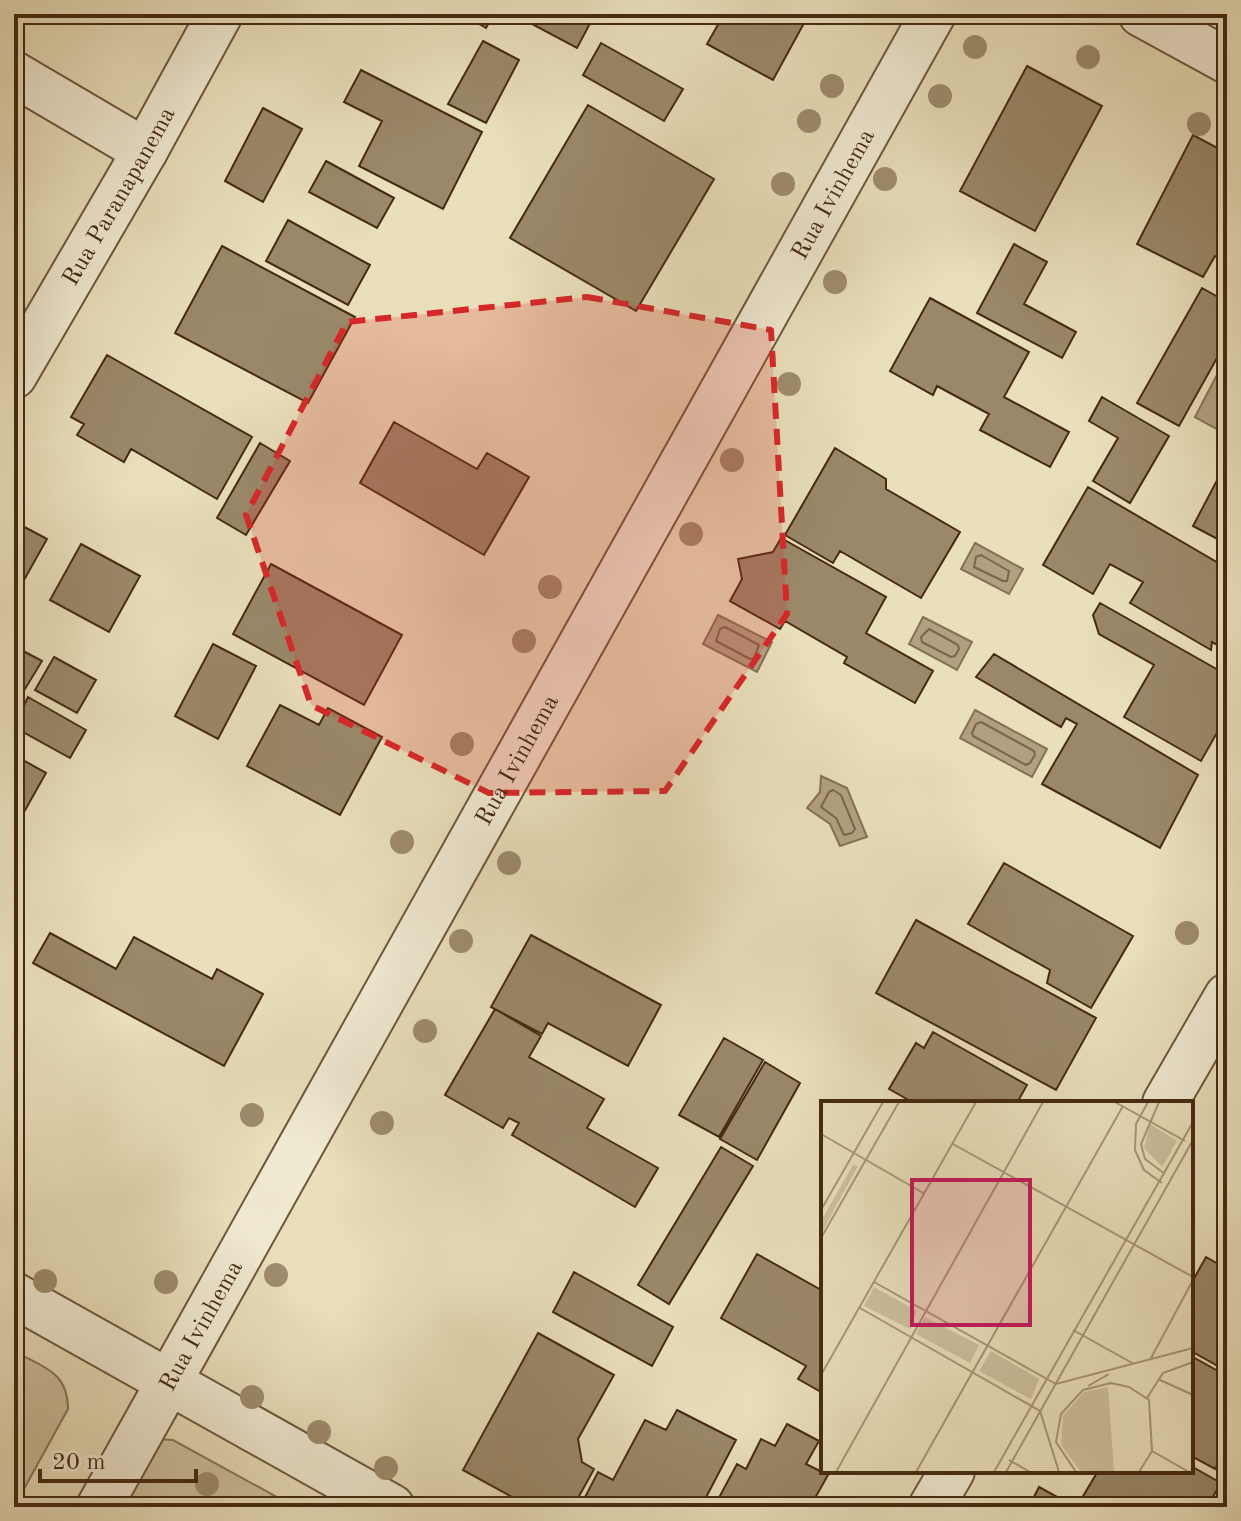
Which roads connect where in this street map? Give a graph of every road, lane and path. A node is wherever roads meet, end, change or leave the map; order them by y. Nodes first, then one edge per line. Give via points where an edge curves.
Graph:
1 (220, 14) edge
2 (933, 14) edge
3 (1141, 14) edge
4 (1227, 61) edge
5 (14, 74) edge
6 (145, 151) junction
7 (14, 376) edge
8 (1227, 996) edge
9 (1166, 1101) edge
10 (14, 1295) edge
11 (169, 1380) junction
12 (951, 1473) edge
13 (99, 1507) edge
14 (392, 1507) edge
15 (931, 1507) edge

1 - 6 street, Rua Paranapanema
2 - 11 street, Rua Ivinhema
3 - 4 street
5 - 6 street
6 - 7 street, Rua Paranapanema
8 - 9 street
10 - 11 street
11 - 13 street, Rua Ivinhema
11 - 14 street
12 - 15 street

